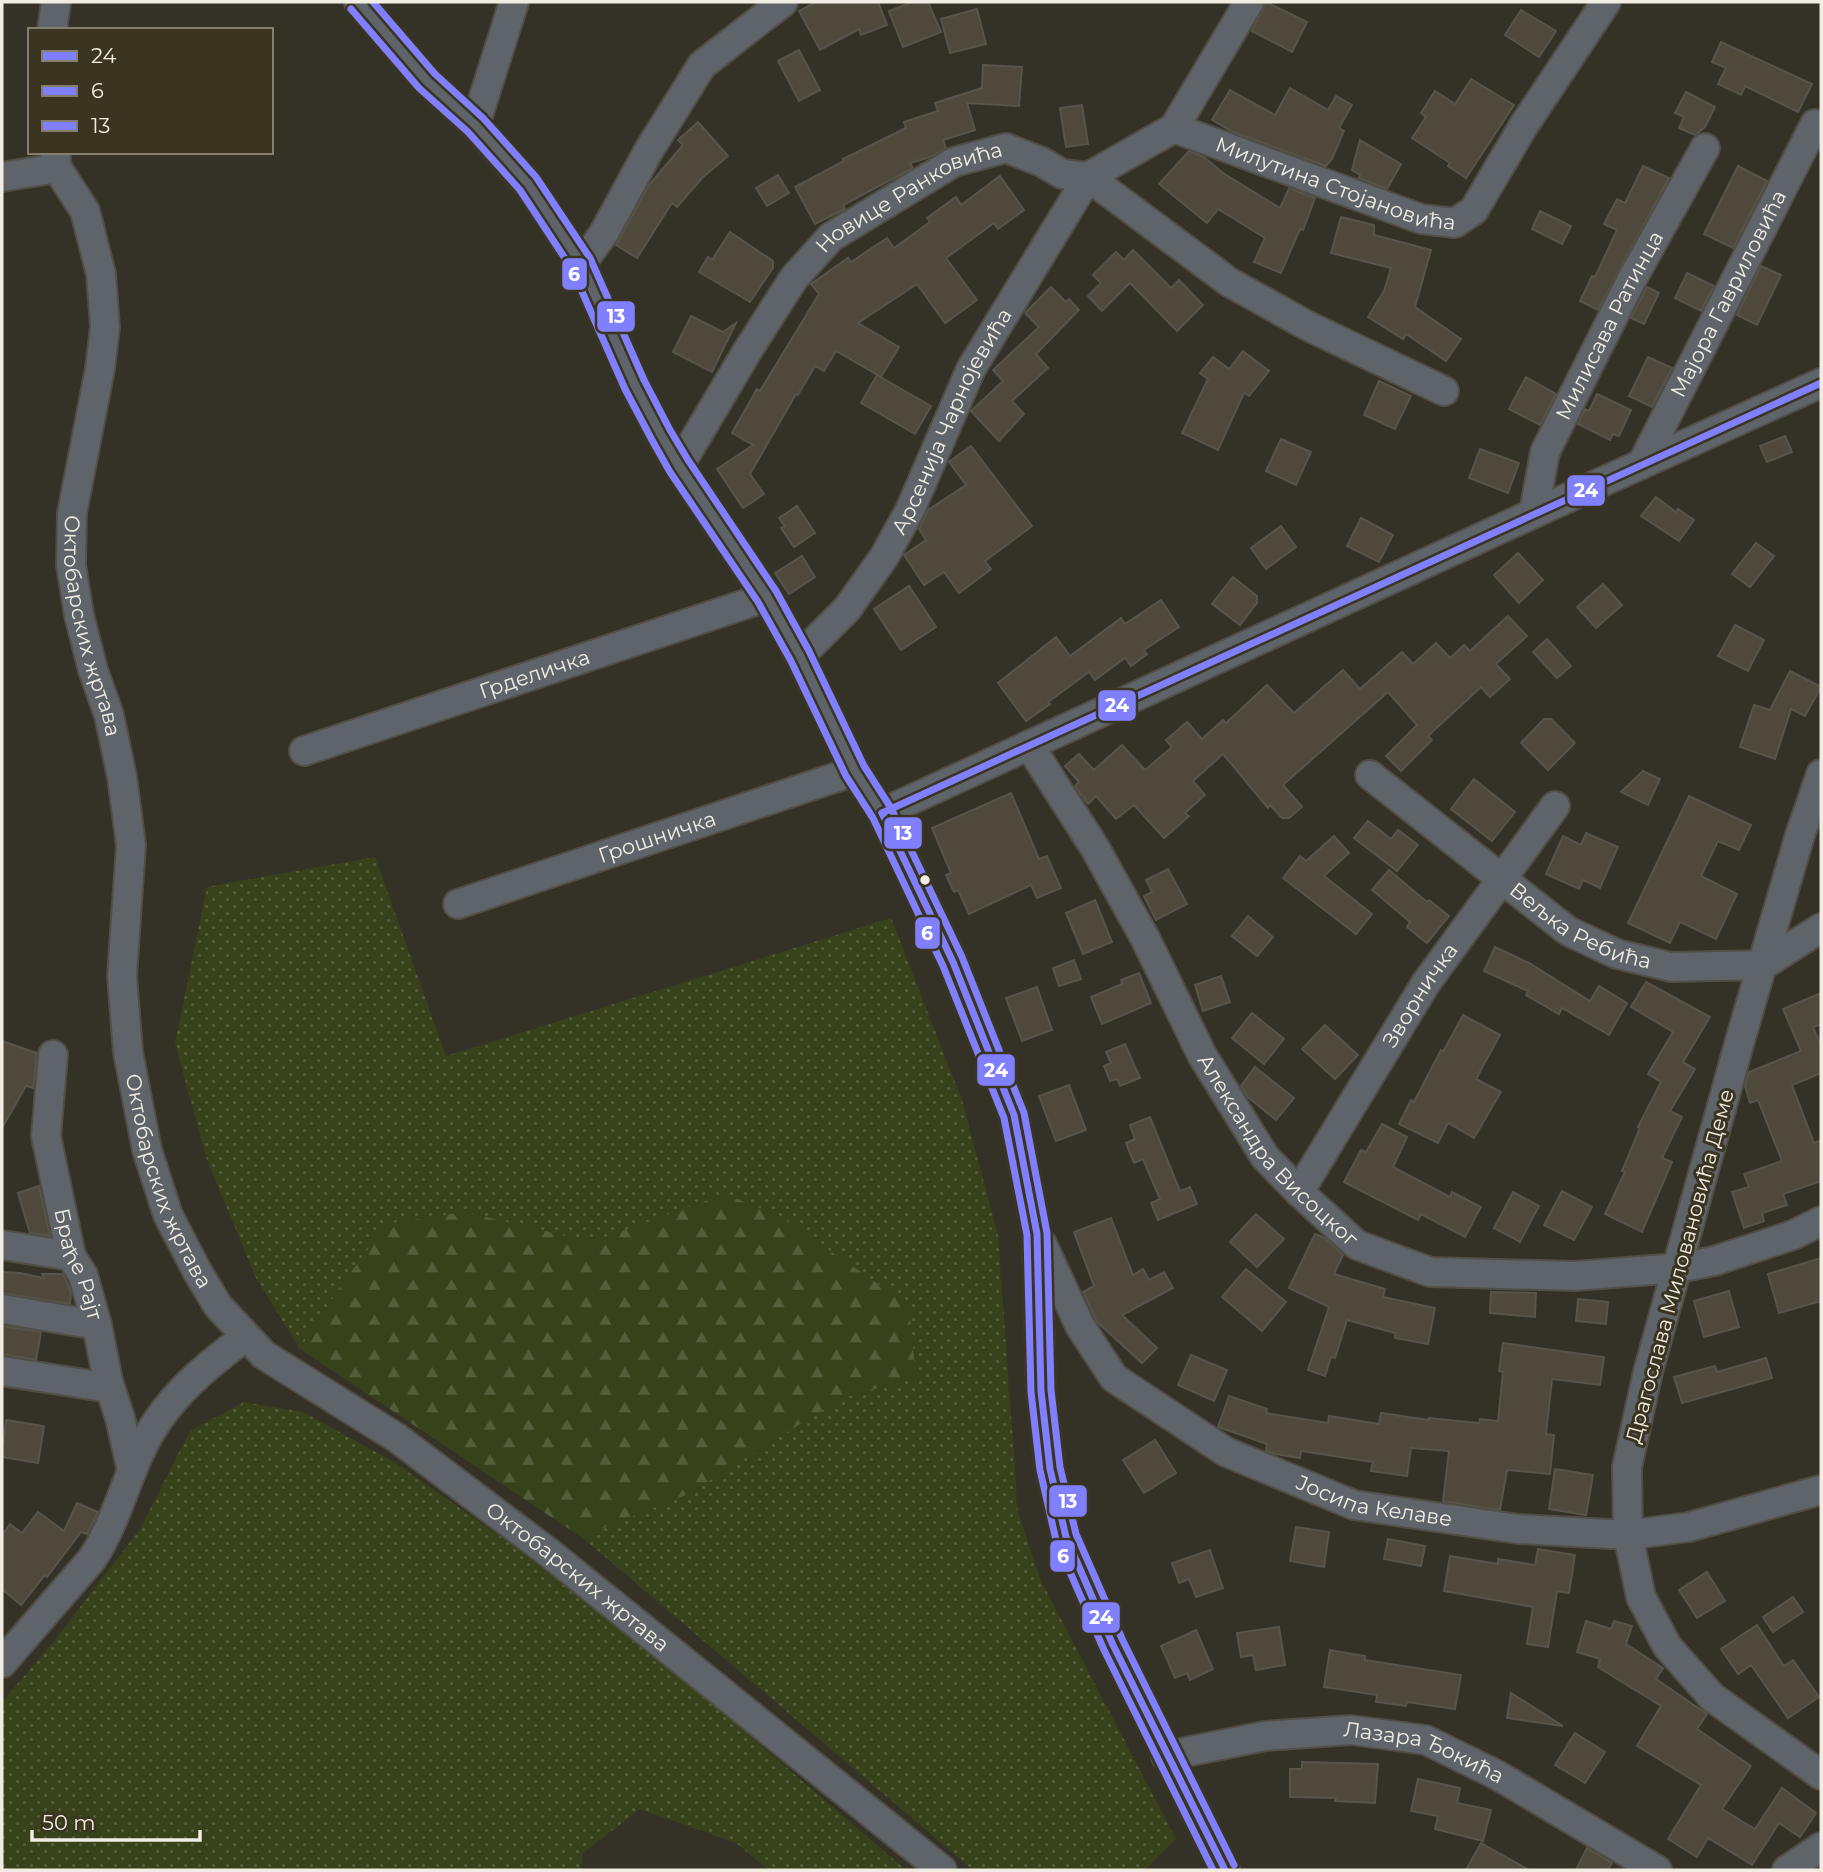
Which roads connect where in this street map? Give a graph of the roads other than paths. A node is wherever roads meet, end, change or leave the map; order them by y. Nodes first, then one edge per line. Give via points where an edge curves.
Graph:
1 (56, 2) edge
2 (359, 2) edge
3 (514, 2) edge
4 (783, 2) edge
5 (1249, 2) edge
6 (1606, 2) edge
7 (52, 28) edge
8 (1815, 124) dead end
9 (475, 125) junction
10 (1174, 128) junction
11 (1705, 148) dead end
12 (56, 160) edge
13 (2, 177) edge
14 (1088, 177) junction
15 (581, 264) junction
16 (1821, 383) edge
17 (1444, 391) dead end
18 (1642, 464) junction
19 (679, 466) junction
20 (1534, 512) junction
21 (767, 597) junction
22 (800, 656) junction
23 (1029, 746) junction
24 (304, 751) dead end
25 (855, 771) junction
26 (1821, 774) edge
27 (1370, 775) dead end
28 (1556, 806) dead end
29 (882, 813) junction
30 (1501, 879) junction
31 (458, 904) dead end
32 (1821, 928) edge
33 (1763, 965) junction
34 (53, 1055) dead end
35 (1299, 1192) junction
36 (1821, 1221) edge
37 (1038, 1234) junction
38 (2, 1245) edge
39 (71, 1256) junction
40 (1678, 1268) junction
41 (2, 1309) edge
42 (97, 1325) junction
43 (245, 1337) junction
44 (2, 1371) edge
45 (114, 1399) junction
46 (160, 1418) junction
47 (132, 1471) junction
48 (1821, 1490) edge
49 (1628, 1535) junction
50 (2, 1663) edge
51 (1166, 1756) junction
52 (1821, 1775) edge
53 (1821, 1847) edge
54 (942, 1870) edge
55 (1225, 1870) edge
56 (1657, 1870) edge
57 (1787, 1870) edge

1 - 7 street
2 - 9 street via 427,81
3 - 9 street
4 - 15 street via 702,65 604,233
5 - 10 street
6 - 10 street, Милутина Стојановића via 1474,210 1455,223 1421,219
8 - 18 street, Мајора Гавриловића
9 - 15 street via 528,184
10 - 14 street
11 - 20 street, Милисава Ратинца via 1545,452
12 - 13 street
12 - 43 street, Октобарских жртава via 85,211 101,274 105,327 72,513 71,565 79,615 109,715 131,845 122,976 128,1052 148,1150 168,1216 218,1306
14 - 17 street, Новице Ранковића via 1229,282 1306,325
14 - 19 street, Новице Ранковића via 1062,174 1006,148 954,162 831,237 794,278
14 - 22 street, Арсенија Чарнојевића via 971,369 910,510 884,557 847,609
15 - 19 street via 635,385
16 - 18 street
18 - 20 street
19 - 21 street
20 - 23 street
21 - 22 street
21 - 24 street, Грделичка
22 - 25 street
23 - 29 street
23 - 35 street, Александра Висоцког via 1095,848 1234,1110 1265,1157
25 - 29 street
25 - 31 street, Грошничка
26 - 33 street, Драгослава Миловановића Деме
27 - 30 street, Вељка Ребића
28 - 30 street, Зворничка
29 - 37 street via 953,962 1014,1115
30 - 33 street, Вељка Ребића via 1568,931 1617,954 1671,967
30 - 35 street, Зворничка via 1426,983
32 - 33 street
33 - 40 street, Драгослава Миловановића Деме
34 - 39 street, Браће Рајт via 46,1136
35 - 40 street, Александра Висоцког via 1357,1245 1430,1272 1575,1276
36 - 40 street, Александра Висоцког via 1793,1236
37 - 49 street, Јосипа Келаве via 1080,1326 1114,1378 1226,1451 1354,1505 1518,1530
37 - 51 street via 1041,1391 1050,1469 1066,1537
38 - 39 street
39 - 42 street, Браће Рајт via 83,1275
40 - 49 street, Драгослава Миловановића Деме via 1627,1467
41 - 42 street
42 - 45 street, Браће Рајт
43 - 46 street via 195,1378
43 - 54 street, Октобарских жртава via 264,1355 397,1438 548,1552
44 - 45 street
45 - 46 street via 139,1419
45 - 47 street, Браће Рајт
46 - 47 street
47 - 50 street via 112,1526 92,1559
48 - 49 street, Јосипа Келаве via 1689,1527
49 - 52 street, Драгослава Миловановића Деме via 1641,1597 1667,1646 1712,1698
51 - 55 street
51 - 56 street, Лазара Ђокића via 1265,1736 1350,1730 1426,1740 1509,1782
53 - 57 street

